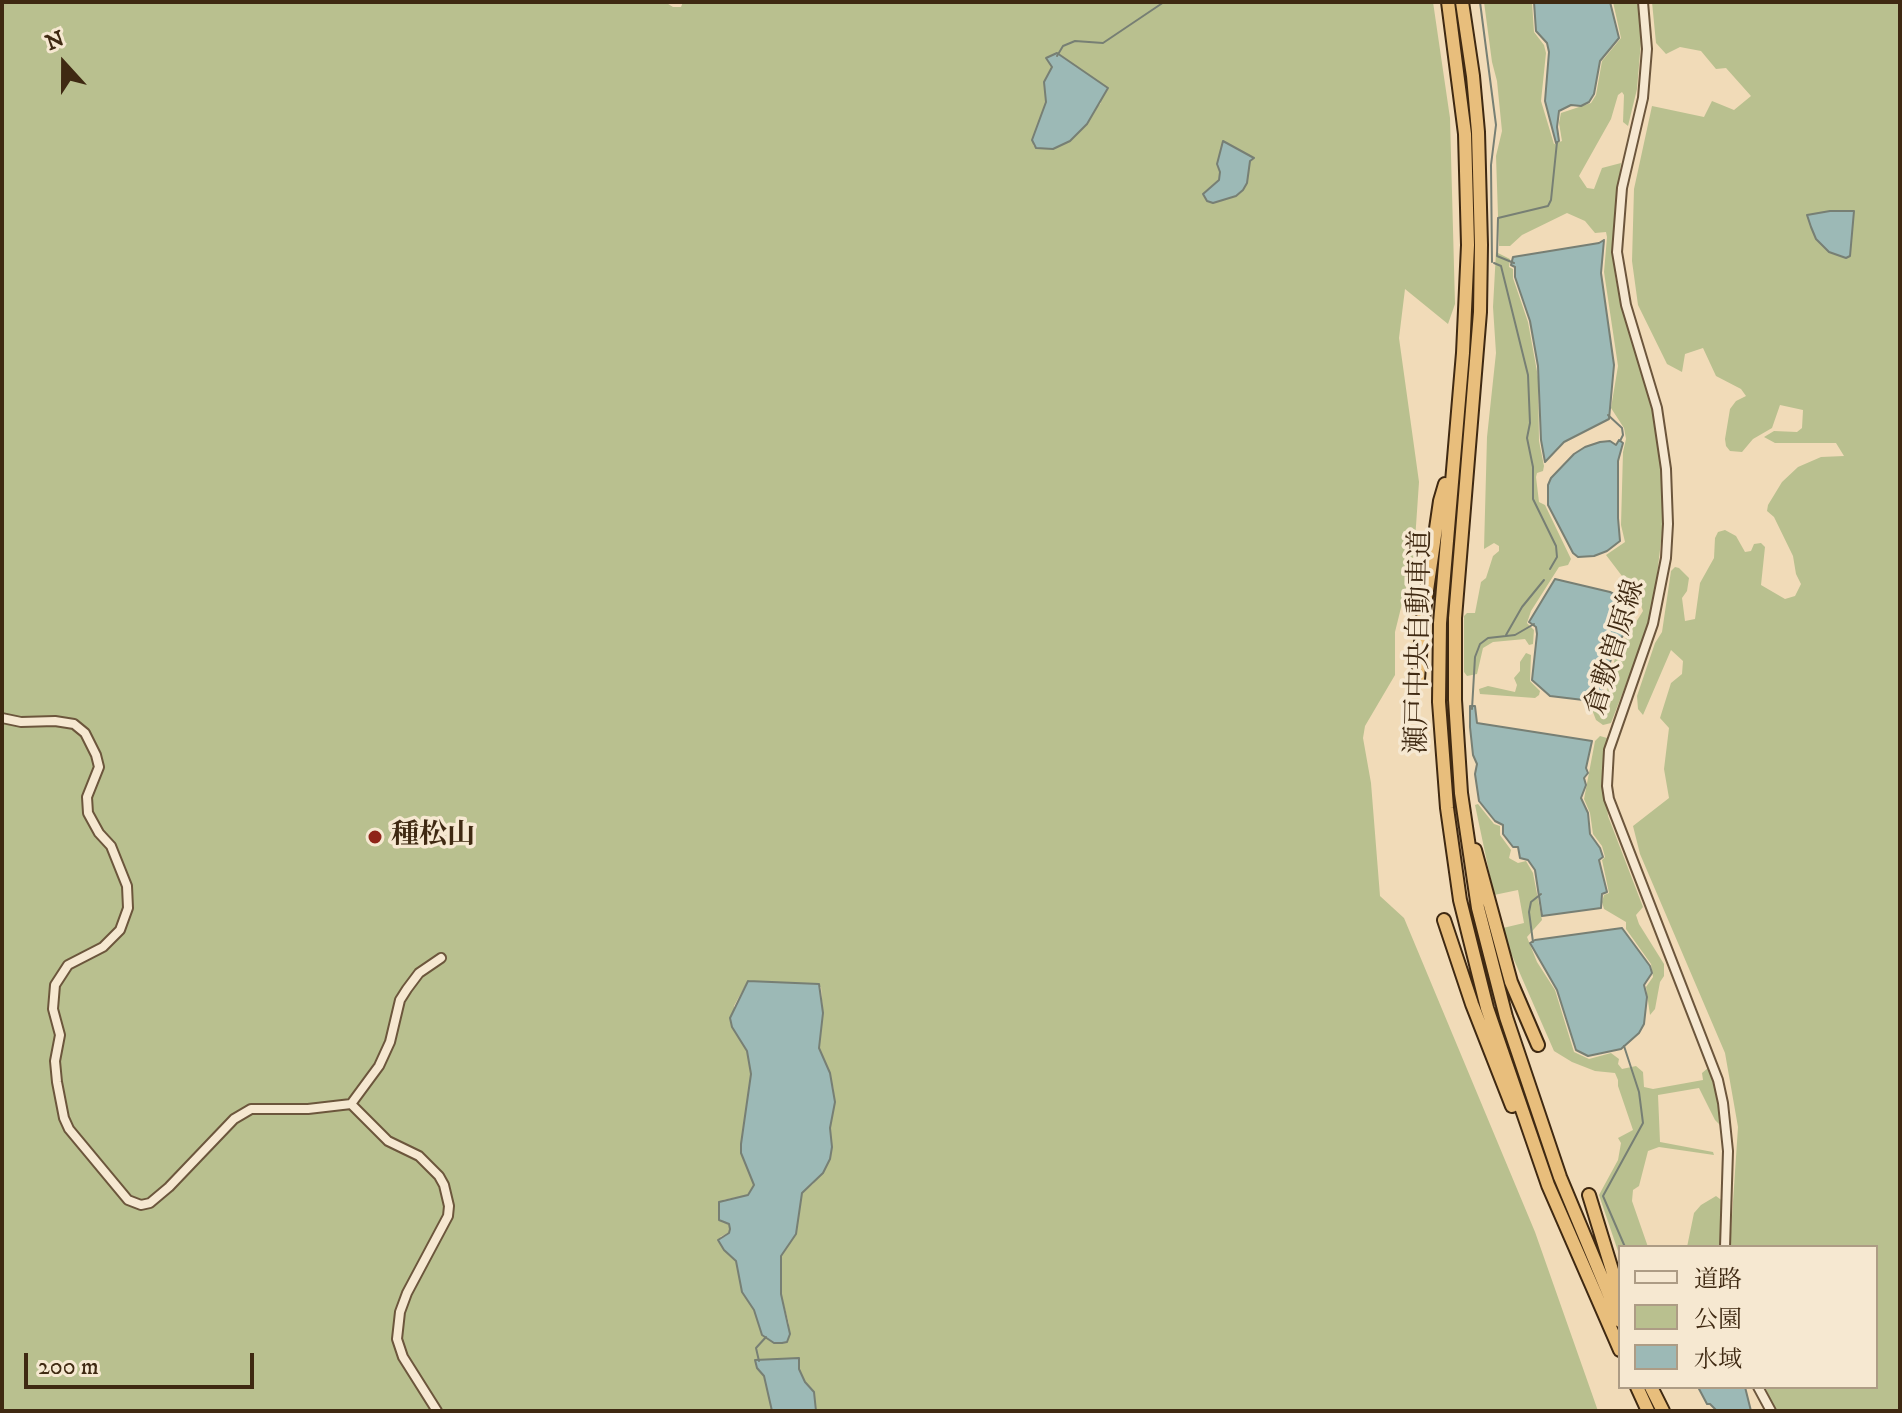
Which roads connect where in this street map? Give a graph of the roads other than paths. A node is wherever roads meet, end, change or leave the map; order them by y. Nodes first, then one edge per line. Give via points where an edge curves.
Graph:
1 (1448, 2) edge
2 (1462, 2) edge
3 (1643, 2) edge
4 (1452, 464) junction
5 (1418, 679) dead end
6 (2, 718) edge
7 (1461, 793) junction
8 (1444, 920) dead end
9 (441, 958) dead end
10 (1538, 1045) dead end
11 (351, 1104) junction
12 (1548, 1185) junction
13 (1589, 1195) dead end
14 (1725, 1245) edge
15 (1618, 1289) edge
16 (1618, 1316) edge
17 (1618, 1345) edge
18 (1638, 1389) edge
19 (1652, 1389) edge
20 (1759, 1389) edge
21 (437, 1411) edge
22 (1648, 1411) edge
23 (1663, 1411) edge
24 (1771, 1411) edge

1 - 4 highway, 瀬戸中央自動車道 via 1468,202 1463,353
2 - 7 highway, 瀬戸中央自動車道 via 1478,132 1481,245 1455,618
3 - 14 street, 倉敷曽原線 via 1643,98 1622,188 1617,252 1626,305 1657,408 1668,524 1657,608 1609,750 1607,786 1718,1080 1728,1151
4 - 5 highway via 1440,501
4 - 12 highway, 瀬戸中央自動車道 via 1439,674 1451,845 1487,1008
6 - 11 street via 74,724 96,755 99,767 87,797 88,813 119,863 128,908 113,939 68,965 55,985 53,1009 60,1035 55,1061 69,1129 128,1200 141,1205 153,1201 251,1109
7 - 10 highway via 1504,959
7 - 16 highway, 瀬戸中央自動車道 via 1478,908 1506,1017 1560,1177
8 - 12 highway via 1502,1084
9 - 11 street via 419,973 400,1000 379,1066
11 - 21 street via 388,1141 430,1165 447,1194 448,1216 407,1293 397,1339
12 - 17 highway, 瀬戸中央自動車道
13 - 15 highway
18 - 22 highway
19 - 23 highway
20 - 24 street

